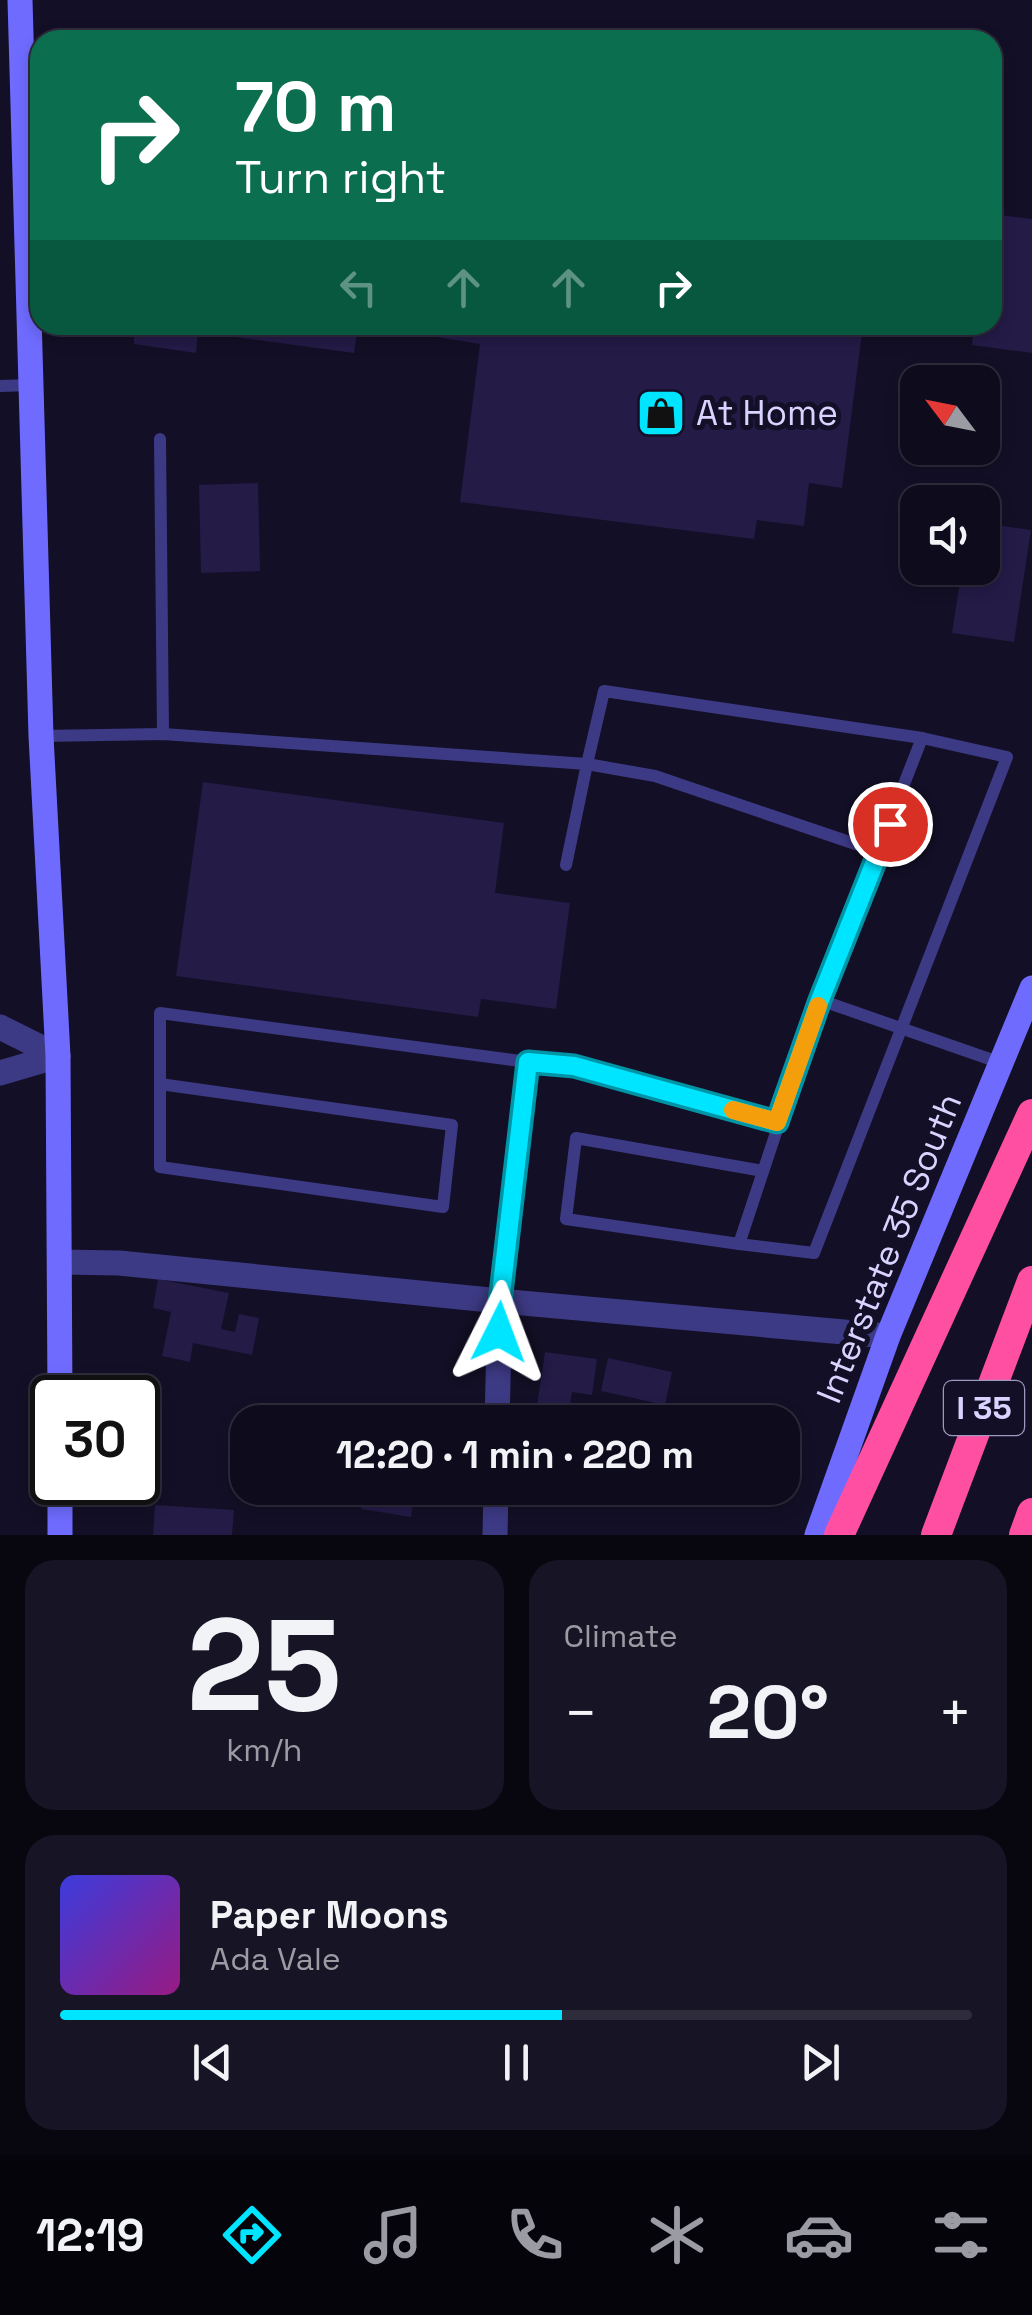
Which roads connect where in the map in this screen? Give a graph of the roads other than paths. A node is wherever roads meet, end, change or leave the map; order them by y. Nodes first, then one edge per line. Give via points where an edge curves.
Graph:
1 (20, 0) edge
2 (11, 52) edge
3 (31, 385) junction
4 (0, 386) edge
5 (160, 439) dead end
6 (163, 734) junction
7 (41, 736) junction
8 (922, 738) junction
9 (586, 764) junction
10 (879, 852) junction
11 (566, 864) dead end
12 (1032, 988) edge
13 (820, 1000) junction
14 (0, 1028) edge
15 (901, 1029) junction
16 (58, 1056) junction
17 (528, 1062) junction
18 (1001, 1064) junction
19 (0, 1073) edge
20 (160, 1084) junction
21 (1032, 1114) edge
22 (777, 1122) junction
23 (762, 1171) junction
24 (739, 1244) junction
25 (62, 1262) junction
26 (1032, 1282) edge
27 (500, 1302) junction
28 (888, 1336) junction
29 (60, 1375) edge
30 (497, 1405) edge
31 (60, 1505) edge
32 (496, 1505) edge
33 (1032, 1513) edge
34 (60, 1535) edge
35 (495, 1535) edge
36 (817, 1535) edge
37 (839, 1535) edge
38 (936, 1535) edge
39 (1024, 1535) edge

1 - 2 main road
2 - 3 main road
3 - 4 lane
3 - 7 main road
5 - 6 lane
6 - 7 lane
6 - 9 lane
7 - 16 main road
8 - 9 lane via 604,691
8 - 10 lane
8 - 15 lane via 1008,757
9 - 10 lane via 655,776
9 - 11 lane
10 - 13 lane
12 - 18 main road, Interstate 35 South
13 - 15 lane
13 - 22 lane
14 - 16 street
15 - 18 lane
15 - 24 lane via 814,1253
16 - 19 street
16 - 25 main road
17 - 20 lane via 160,1013
17 - 22 lane via 574,1066
17 - 27 lane
18 - 28 main road, Interstate 35 South
20 - 20 lane via 160,1167 443,1207 452,1125
21 - 37 highway
22 - 23 lane
23 - 24 lane
23 - 24 lane via 576,1138 566,1220
25 - 27 street
25 - 29 main road
26 - 38 highway, I 35
27 - 28 street
27 - 30 street
28 - 36 main road, Interstate 35 South
31 - 34 main road
32 - 35 street
33 - 39 highway

